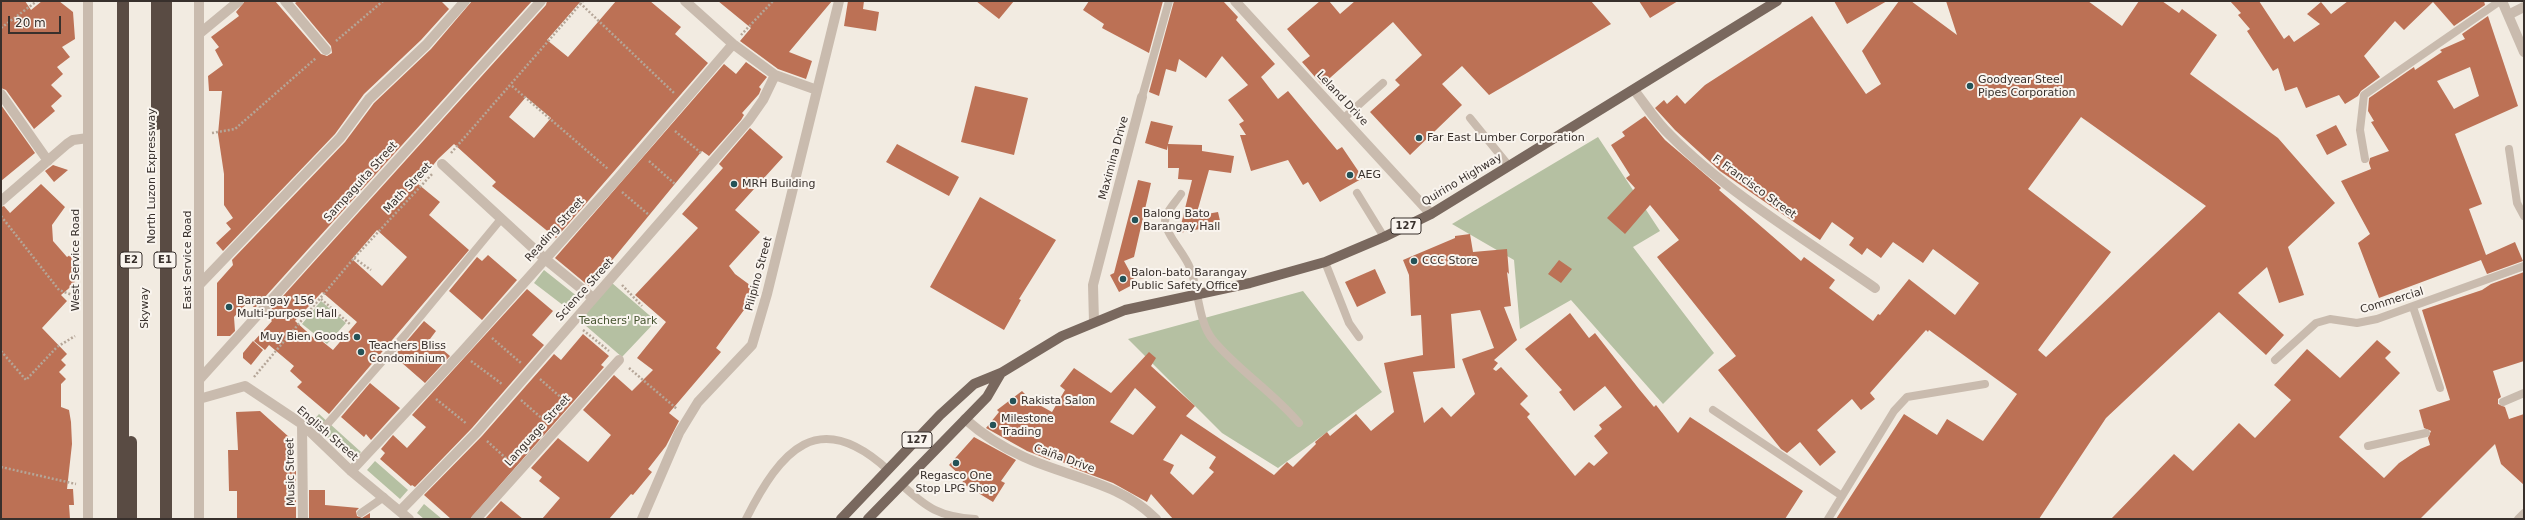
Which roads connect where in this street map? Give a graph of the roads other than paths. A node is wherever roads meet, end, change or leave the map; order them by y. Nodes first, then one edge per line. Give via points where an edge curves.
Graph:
1 (88, 1) edge
2 (123, 1) edge
3 (131, 1) edge
4 (157, 1) edge
5 (166, 1) edge
6 (199, 1) edge
7 (239, 1) edge
8 (284, 1) edge
9 (465, 1) edge
10 (541, 1) edge
11 (685, 1) edge
12 (1169, 1) edge
13 (1235, 1) edge
14 (2501, 1) edge
15 (1774, 2) edge
16 (839, 4) edge
17 (2524, 7) edge
18 (2510, 14) junction
19 (199, 34) junction
20 (733, 44) junction
21 (326, 50) road end
22 (2524, 52) edge
23 (775, 75) junction
24 (1383, 83) dead end
25 (817, 90) junction
26 (1634, 90) junction
27 (1, 94) edge
28 (1142, 97) joint
29 (1344, 118) junction
30 (1470, 118) dead end
31 (88, 138) junction
32 (2509, 149) dead end
33 (2366, 159) dead end
34 (48, 161) junction
35 (442, 164) road end
36 (1509, 166) junction
37 (1357, 193) dead end
38 (1181, 194) dead end
39 (1, 201) edge
40 (1431, 214) junction
41 (2524, 216) edge
42 (501, 218) junction
43 (1384, 238) junction
44 (545, 259) junction
45 (1326, 262) junction
46 (2524, 266) edge
47 (200, 284) junction
48 (1875, 288) dead end
49 (1199, 295) junction
50 (593, 298) junction
51 (2412, 307) junction
52 (1094, 322) junction
53 (1358, 337) dead end
54 (619, 360) dead end
55 (2275, 360) dead end
56 (1001, 373) junction
57 (199, 380) junction
58 (1985, 384) dead end
59 (2440, 388) dead end
60 (2524, 393) edge
61 (199, 399) junction
62 (2503, 402) dead end
63 (1713, 410) dead end
64 (965, 420) junction
65 (1299, 423) dead end
66 (302, 424) junction
67 (2426, 433) dead end
68 (316, 438) junction
69 (2368, 446) dead end
70 (888, 470) junction
71 (351, 471) junction
72 (902, 485) junction
73 (384, 496) junction
74 (1842, 496) junction
75 (400, 511) junction
76 (361, 513) dead end
77 (2524, 513) edge
78 (88, 519) edge
79 (123, 519) edge
80 (131, 519) edge
81 (158, 519) edge
82 (166, 519) edge
83 (199, 519) edge
84 (303, 519) edge
85 (409, 519) edge
86 (476, 519) edge
87 (642, 519) edge
88 (746, 519) edge
89 (841, 519) edge
90 (868, 519) edge
91 (975, 519) edge
92 (1156, 519) edge
93 (1828, 519) edge
94 (2518, 519) edge

1 - 31 street, West Service Road
2 - 79 highway
3 - 80 highway, Skyway / E2
4 - 81 highway, Skyway / E2
5 - 82 highway, North Luzon Expressway / E1
6 - 19 street, East Service Road
7 - 19 street
8 - 21 street
9 - 47 street via 426,45 369,99 340,138
10 - 57 street, Sampaguita Street
11 - 20 street
12 - 28 lane, Maximina Drive
13 - 29 street, Leland Drive
14 - 18 street
14 - 33 lane via 2364,95 2360,130
15 - 26 main road, Quirino Highway / 127
16 - 25 street, Pilipino Street
17 - 18 street
18 - 22 street
19 - 47 street, East Service Road
20 - 23 street
20 - 44 street, Reading Street via 616,181
23 - 25 street
23 - 50 street, Science Street via 763,100 749,120
24 - 29 lane
25 - 87 street, Pilipino Street via 752,345 698,402 679,433
26 - 36 main road, Quirino Highway / 127
26 - 48 street, F. Francisco Street via 1669,135 1706,167
27 - 34 street
28 - 52 street, Maximina Drive via 1094,285
29 - 40 street, Leland Drive
30 - 36 lane
31 - 34 street via 73,140
31 - 78 street, West Service Road
32 - 41 lane via 2517,203
34 - 39 street
35 - 42 street
36 - 40 main road, Quirino Highway / 127
37 - 43 lane
38 - 49 lane via 1166,216 1165,222 1167,230 1186,257
40 - 43 main road, Quirino Highway / 127
42 - 44 street
42 - 68 lane
43 - 45 main road, Quirino Highway / 127
44 - 50 street
44 - 71 street, Reading Street
45 - 49 main road, Quirino Highway / 127
45 - 53 lane via 1349,323
46 - 51 lane, Commercial
47 - 57 street, East Service Road
49 - 52 main road, Quirino Highway / 127 via 1124,310
49 - 65 lane via 1204,322 1212,339 1283,404
50 - 75 street, Science Street via 477,432
51 - 55 lane, Commercial via 2357,323 2330,319 2316,323
51 - 59 lane
52 - 56 main road, Quirino Highway / 127 via 1062,336
54 - 86 street, Language Street
56 - 64 main road, 127 via 988,397
56 - 70 main road, Quirino Highway / 127 via 974,384 940,415
57 - 61 street, East Service Road
58 - 74 lane via 1907,397 1894,411
60 - 62 lane
61 - 66 street, English Street via 245,386
61 - 83 street, East Service Road
63 - 74 lane
64 - 72 main road, 127
64 - 92 street, Caiña Drive via 985,436 1026,458 1131,497
66 - 68 street, English Street
66 - 84 street, Music Street
67 - 69 lane
68 - 71 street, English Street
70 - 88 lane via 867,452 848,442 830,438 812,440 783,459 764,484
70 - 89 main road, Quirino Highway / 127
71 - 73 street, English Street
72 - 90 main road, 127
72 - 91 lane via 932,510 943,515
73 - 75 street, English Street
73 - 76 lane
74 - 93 lane
75 - 85 street, English Street
77 - 94 lane

